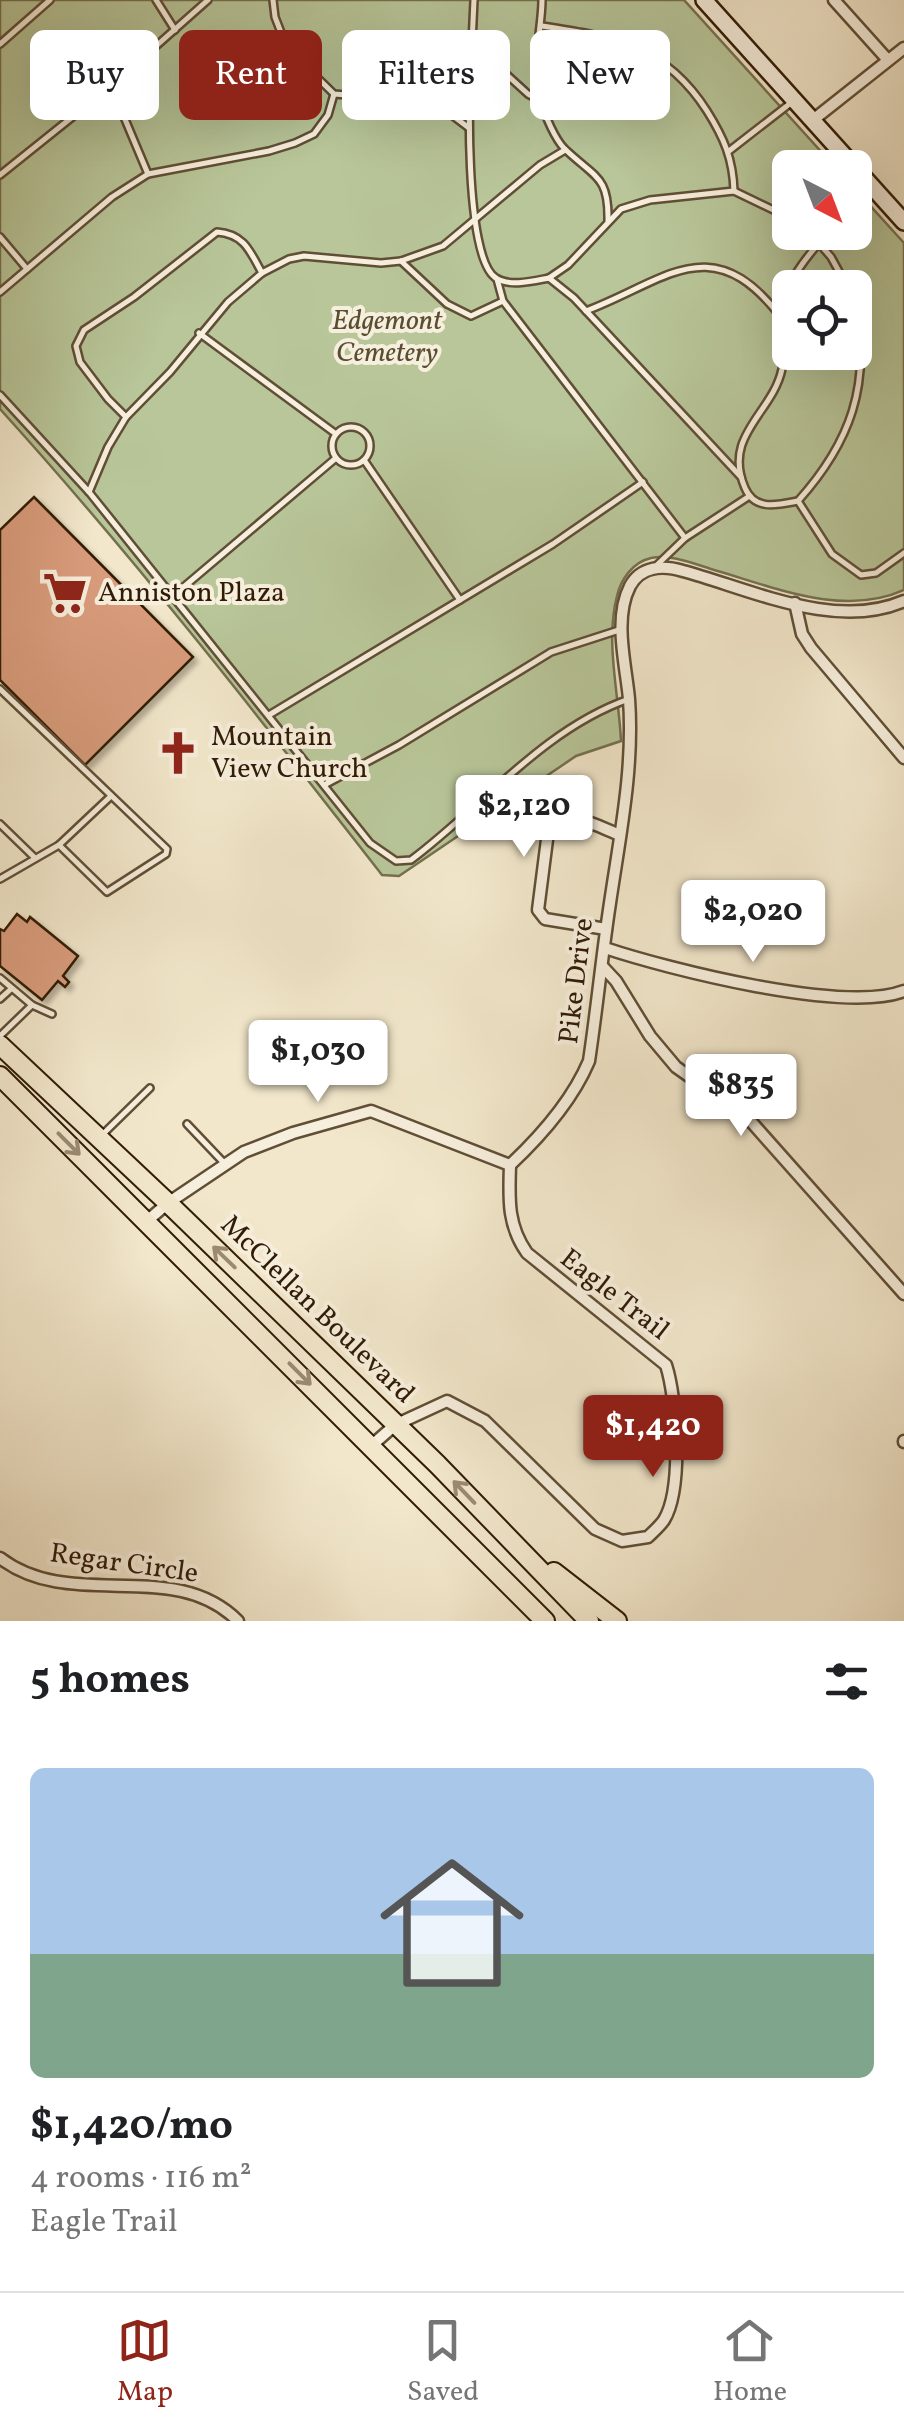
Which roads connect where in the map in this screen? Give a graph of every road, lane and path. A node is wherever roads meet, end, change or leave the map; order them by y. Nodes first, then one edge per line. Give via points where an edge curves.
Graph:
1 (50, 0) edge
2 (156, 0) edge
3 (208, 0) edge
4 (274, 0) edge
5 (474, 0) edge
6 (542, 0) edge
7 (704, 0) edge
8 (834, 0) edge
9 (542, 26) junction
10 (175, 30) junction
11 (473, 30) edge
12 (542, 30) edge
13 (0, 44) edge
14 (159, 44) edge
15 (904, 48) edge
16 (887, 58) junction
17 (510, 75) edge
18 (530, 92) edge
19 (334, 94) junction
20 (794, 101) junction
21 (68, 120) edge
22 (126, 120) edge
23 (469, 120) edge
24 (549, 120) edge
25 (813, 120) junction
26 (469, 128) junction
27 (565, 150) junction
28 (729, 151) junction
29 (1, 171) edge
30 (148, 174) junction
31 (734, 190) junction
32 (772, 209) edge
33 (476, 217) junction
34 (608, 222) junction
35 (904, 222) edge
36 (0, 236) edge
37 (812, 250) edge
38 (400, 261) junction
39 (26, 269) junction
40 (798, 270) edge
41 (262, 273) junction
42 (549, 278) junction
43 (497, 280) junction
44 (0, 292) edge
45 (502, 301) junction
46 (772, 307) edge
47 (586, 310) junction
48 (200, 333) junction
49 (782, 370) edge
50 (860, 370) edge
51 (0, 394) edge
52 (126, 417) junction
53 (336, 434) junction
54 (336, 458) junction
55 (364, 460) junction
56 (740, 477) junction
57 (643, 482) junction
58 (90, 492) junction
59 (749, 496) junction
60 (798, 501) junction
61 (685, 538) junction
62 (904, 554) edge
63 (655, 567) junction
64 (173, 596) junction
65 (460, 600) junction
66 (904, 601) edge
67 (796, 603) junction
68 (622, 629) junction
69 (0, 690) edge
70 (628, 699) junction
71 (269, 714) junction
72 (904, 758) edge
73 (326, 784) junction
74 (111, 796) junction
75 (0, 824) edge
76 (620, 835) junction
77 (60, 845) junction
78 (35, 858) junction
79 (0, 879) edge
80 (606, 929) junction
81 (605, 948) junction
82 (602, 966) junction
83 (0, 978) edge
84 (11, 989) junction
85 (904, 991) edge
86 (0, 999) edge
87 (32, 1005) junction
88 (52, 1014) dead end
89 (0, 1036) edge
90 (0, 1045) edge
91 (0, 1076) edge
92 (150, 1088) dead end
93 (187, 1124) dead end
94 (99, 1138) junction
95 (225, 1164) junction
96 (510, 1165) junction
97 (168, 1202) junction
98 (147, 1221) junction
99 (904, 1294) edge
100 (396, 1425) junction
101 (372, 1446) junction
102 (500, 1528) junction
103 (0, 1558) edge
104 (238, 1621) edge
105 (546, 1621) edge
106 (588, 1621) edge
107 (617, 1621) edge

1 - 13 lane
2 - 10 lane
3 - 10 lane
4 - 19 lane via 287,48
5 - 11 lane
6 - 9 lane
7 - 20 main road
8 - 16 street
9 - 12 lane
9 - 28 lane via 645,49 684,80
10 - 14 lane
15 - 16 street
16 - 25 street
17 - 18 lane
19 - 26 lane via 425,101
19 - 30 lane via 314,134 295,143
20 - 25 main road
20 - 28 lane
21 - 29 lane
22 - 30 lane
23 - 26 lane
24 - 27 lane
25 - 35 main road
26 - 33 lane
27 - 33 lane
27 - 34 lane via 605,185
28 - 31 lane
30 - 39 lane
31 - 32 lane
31 - 34 lane via 650,200 621,209
33 - 38 lane via 442,246
33 - 43 lane via 479,252
34 - 42 lane
36 - 39 lane
37 - 40 lane
38 - 41 lane via 304,256
38 - 45 lane via 458,312 472,316
39 - 44 lane
41 - 48 lane
41 - 52 lane via 246,243 216,232 84,330 76,346 80,362
42 - 43 lane
42 - 47 lane
43 - 45 lane
45 - 57 lane
46 - 47 lane via 735,274 698,266 663,274
47 - 56 lane
48 - 52 lane
48 - 53 lane
49 - 56 lane via 746,430
50 - 60 lane via 850,423 826,470
51 - 58 lane
52 - 58 lane
53 - 54 lane
53 - 55 lane via 352,427 364,431 370,442
54 - 55 lane via 353,465
54 - 64 lane
55 - 65 lane
56 - 59 lane
57 - 61 lane
57 - 65 lane
58 - 64 lane
59 - 60 lane via 774,506
59 - 61 lane
60 - 62 lane via 832,554 862,575
61 - 63 lane
63 - 67 street
63 - 68 street, Pike Drive via 630,586
64 - 71 lane
65 - 71 lane
66 - 67 street via 864,611
67 - 72 street via 810,648
68 - 70 street, Pike Drive
68 - 73 lane via 550,652
69 - 74 lane
70 - 73 lane via 535,756 411,860 396,860 370,843
70 - 76 street, Pike Drive via 631,741
71 - 73 lane
74 - 77 lane
74 - 77 lane via 166,854 107,892
75 - 78 lane
76 - 80 street, Pike Drive
76 - 80 street via 576,818 561,816 549,824 538,910 545,919
77 - 78 lane
78 - 79 lane
80 - 81 street, Pike Drive
81 - 82 street, Pike Drive
81 - 85 street via 744,984 858,999
82 - 96 street, Pike Drive via 590,1060 579,1086
82 - 99 street via 676,1067 747,1117
83 - 84 lane
84 - 86 lane
84 - 87 lane
87 - 88 lane
87 - 89 lane
90 - 94 highway, McClellan Boulevard
91 -> 98 highway, McClellan Boulevard
92 - 94 lane
93 - 95 lane
94 - 97 highway, McClellan Boulevard
95 - 96 street via 293,1133 370,1111
95 - 97 street
96 - 100 street, Eagle Trail via 508,1205 527,1253 666,1365 676,1435 666,1517 648,1538 622,1541 596,1529 485,1420 447,1401
97 - 98 street
100 -> 97 highway, McClellan Boulevard
98 -> 101 highway, McClellan Boulevard
100 - 101 street, Eagle Trail
102 -> 100 highway, McClellan Boulevard
101 - 105 highway, McClellan Boulevard
102 - 106 highway, McClellan Boulevard
102 - 107 highway
103 - 104 street, Regar Circle via 56,1583 197,1592

